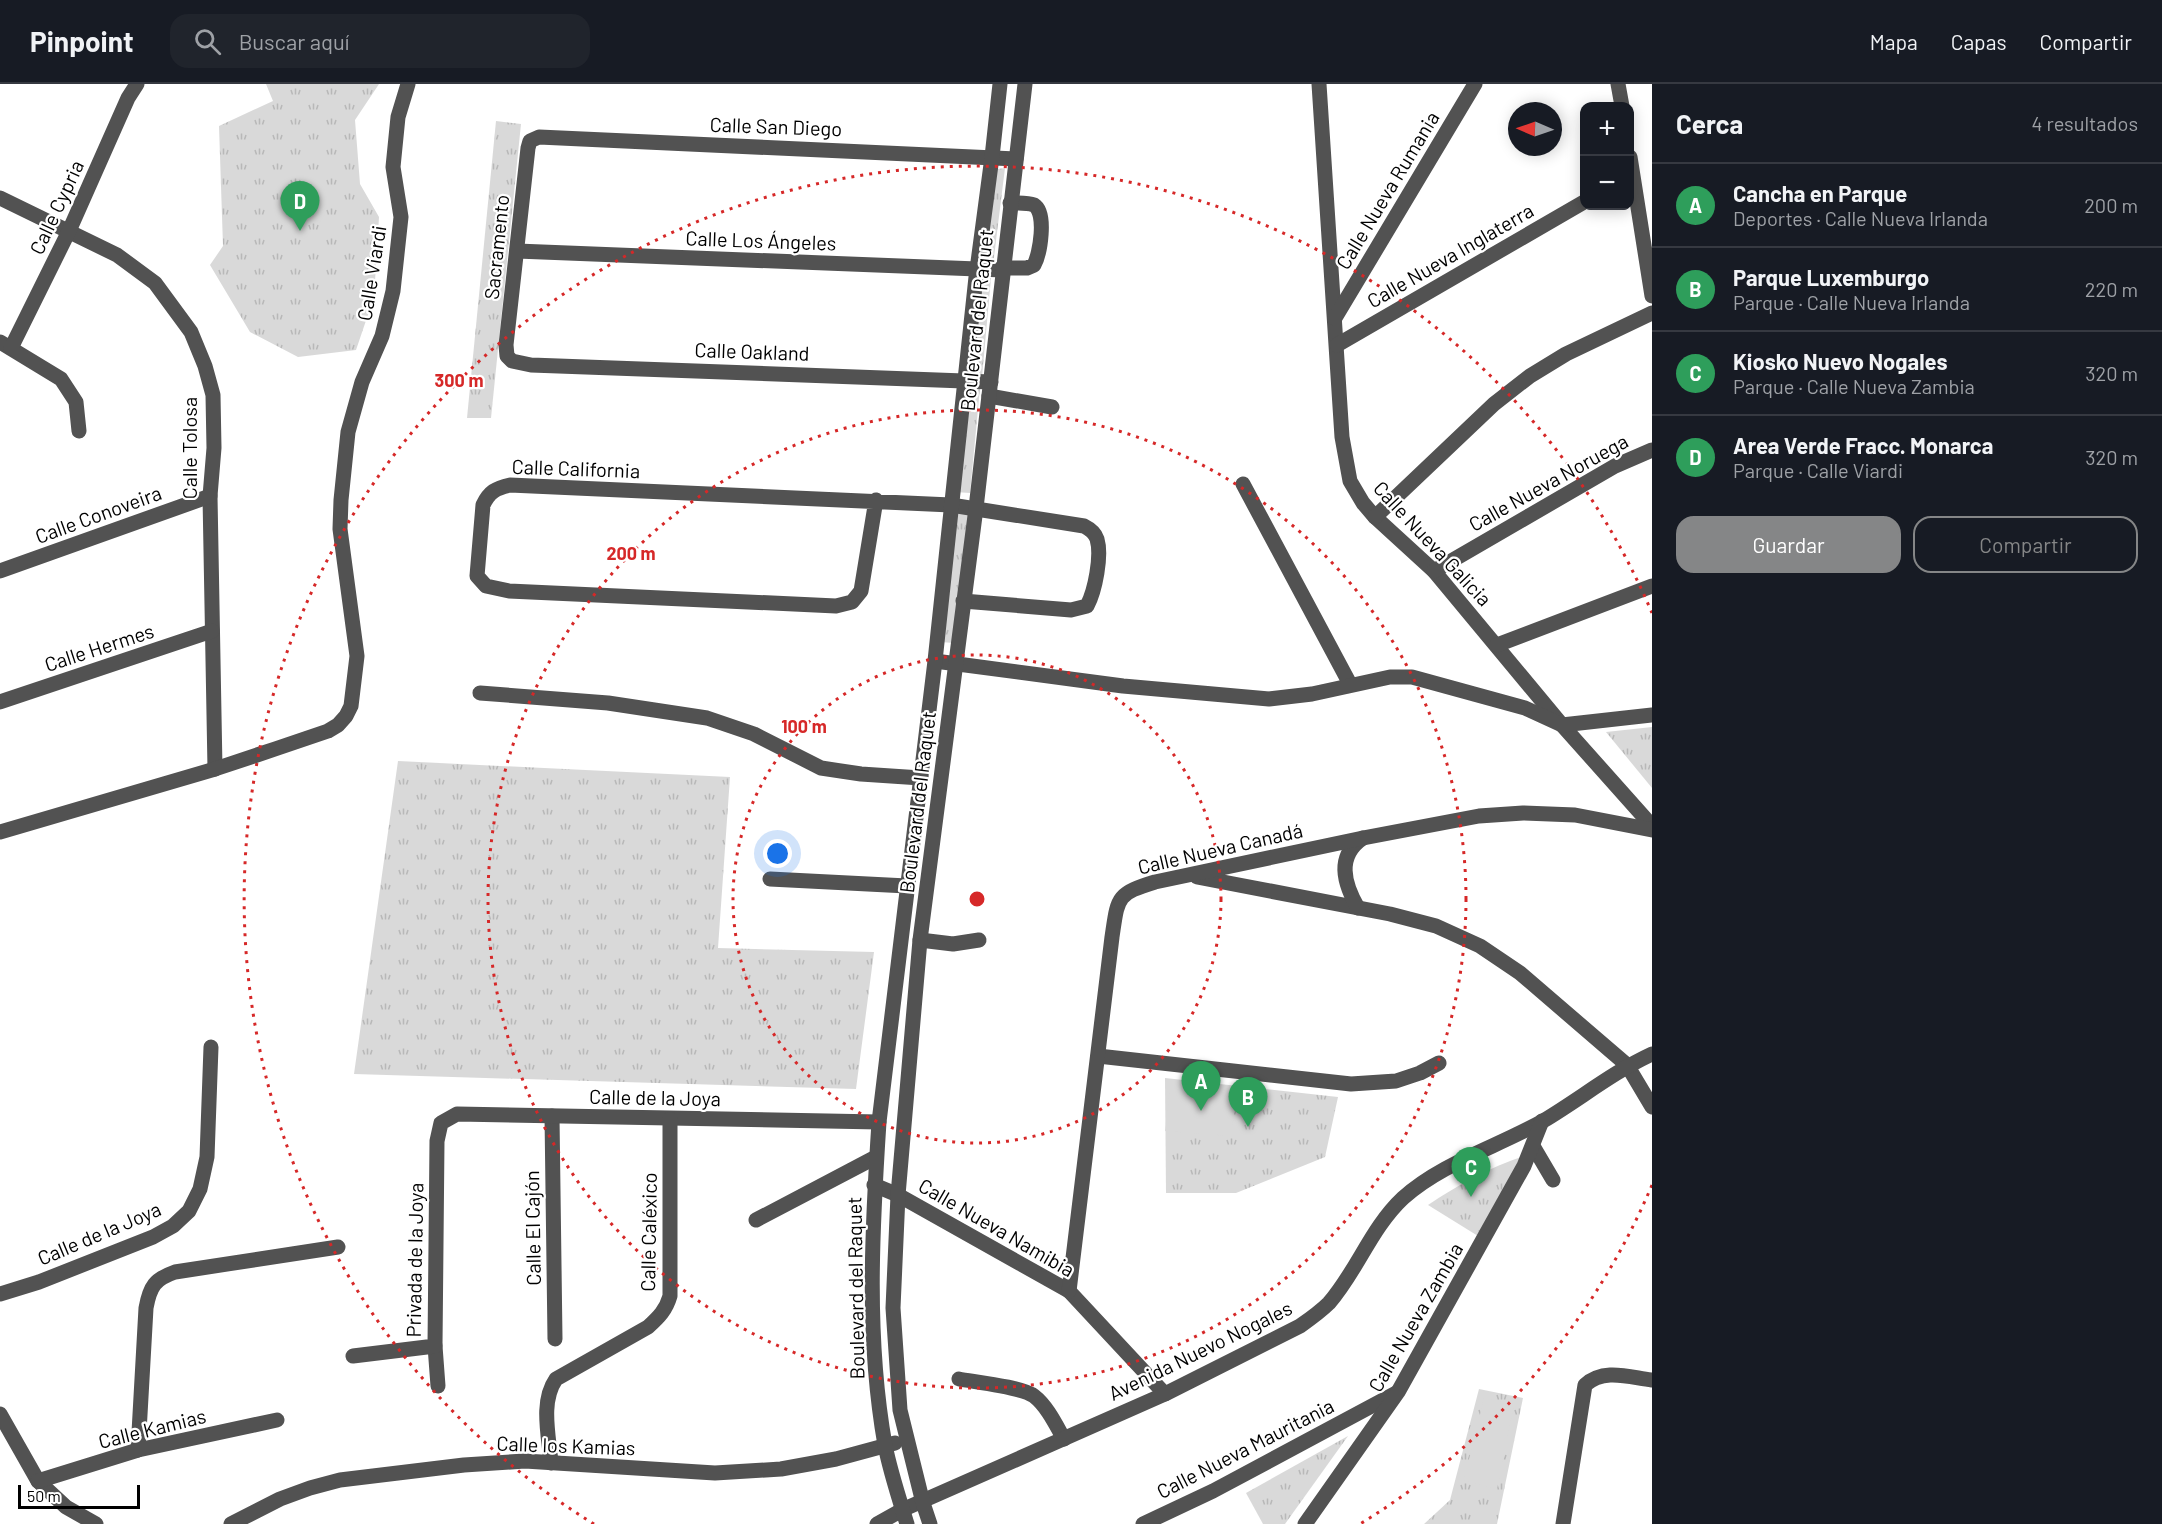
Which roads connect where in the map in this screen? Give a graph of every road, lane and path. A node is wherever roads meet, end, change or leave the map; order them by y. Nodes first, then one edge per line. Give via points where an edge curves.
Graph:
1 (137, 84) edge
2 (408, 84) edge
3 (1000, 84) edge
4 (1024, 84) edge
5 (1319, 84) edge
6 (1475, 84) edge
7 (1618, 84) edge
8 (1621, 102) edge
9 (534, 138) joint
10 (992, 157) junction
11 (1016, 159) junction
12 (1634, 192) edge
13 (0, 198) edge
14 (1010, 203) junction
15 (1580, 204) edge
16 (69, 231) junction
17 (517, 251) junction
18 (977, 269) junction
19 (1003, 269) junction
20 (1652, 296) edge
21 (1652, 313) edge
22 (1335, 318) junction
23 (6, 345) edge
24 (1337, 345) junction
25 (512, 361) joint
26 (966, 380) junction
27 (990, 389) junction
28 (1052, 406) dead end
29 (79, 430) dead end
30 (1652, 450) edge
31 (1243, 484) dead end
32 (210, 496) junction
33 (876, 501) junction
34 (951, 505) junction
35 (976, 508) junction
36 (1375, 517) junction
37 (0, 571) edge
38 (1434, 571) junction
39 (1652, 586) edge
40 (963, 601) junction
41 (212, 631) junction
42 (1497, 645) junction
43 (935, 661) junction
44 (956, 664) junction
45 (1350, 684) junction
46 (480, 693) dead end
47 (0, 702) edge
48 (1652, 715) edge
49 (1562, 725) junction
50 (215, 769) junction
51 (921, 778) junction
52 (1652, 828) edge
53 (0, 832) edge
54 (1363, 838) junction
55 (1191, 875) junction
56 (770, 879) dead end
57 (907, 886) junction
58 (1358, 908) junction
59 (920, 940) junction
60 (979, 940) dead end
61 (211, 1047) dead end
62 (1652, 1054) edge
63 (1098, 1056) junction
64 (1439, 1063) dead end
65 (1628, 1065) junction
66 (1652, 1107) edge
67 (552, 1116) junction
68 (670, 1119) junction
69 (1542, 1121) junction
70 (879, 1122) junction
71 (438, 1130) joint
72 (1533, 1146) junction
73 (876, 1157) junction
74 (1553, 1179) dead end
75 (874, 1185) junction
76 (898, 1195) junction
77 (756, 1220) dead end
78 (338, 1247) dead end
79 (1069, 1291) junction
80 (2, 1293) edge
81 (555, 1339) dead end
82 (435, 1346) junction
83 (354, 1356) dead end
84 (959, 1379) dead end
85 (1652, 1380) edge
86 (438, 1386) dead end
87 (1398, 1392) junction
88 (1165, 1394) junction
89 (0, 1414) edge
90 (277, 1420) dead end
91 (1064, 1439) junction
92 (907, 1440) junction
93 (885, 1446) junction
94 (138, 1450) junction
95 (551, 1463) junction
96 (38, 1481) junction
97 (923, 1503) junction
98 (905, 1517) edge
99 (96, 1524) edge
100 (231, 1524) edge
101 (877, 1524) edge
102 (930, 1524) edge
103 (1143, 1524) edge
104 (1305, 1524) edge
105 (1563, 1524) edge

1 - 16 street, Calle Cypria
2 - 50 street, Calle Viardi via 398,117 393,167 401,217 393,291 382,336 362,382 348,432 341,500 340,529 357,656 351,706 346,716 328,731
3 - 10 street, Boulevard del Raquet
4 - 11 street, Boulevard del Raquet
5 - 22 street, Calle Nueva Galicia
6 - 22 street, Calle Nueva Rumania
7 - 8 street
9 - 10 street, Calle San Diego
9 - 17 street, Sacramento via 528,148
10 - 11 street, Calle San Diego
10 - 18 street, Boulevard del Raquet
11 - 14 street, Boulevard del Raquet
12 - 20 street
13 - 16 street, Calle Tolosa
14 - 19 street, Boulevard del Raquet
14 - 19 street, Calle Los Ángeles via 1029,203 1039,209 1041,232 1034,265
15 - 24 street, Calle Nueva Inglaterra
16 - 23 street, Calle Cypria
16 - 32 street, Calle Tolosa via 117,255 155,283 191,332 213,395
17 - 18 street, Calle Los Ángeles
17 - 25 street, Sacramento via 506,345
18 - 19 street, Calle Los Ángeles
18 - 26 street, Boulevard del Raquet
19 - 27 street, Boulevard del Raquet
21 - 36 street via 1566,354 1530,376 1494,404
22 - 24 street, Calle Nueva Galicia
23 - 29 street via 61,379 76,402
24 - 36 street, Calle Nueva Galicia via 1344,459 1350,482
25 - 26 street, Calle Oakland via 531,365
26 - 27 street, Calle Oakland
26 - 34 street, Boulevard del Raquet
27 - 28 street, Calle Oakland
27 - 35 street, Boulevard del Raquet
30 - 38 street, Calle Nueva Noruega via 1615,466
31 - 45 street
32 - 37 street, Calle Conoveira
32 - 41 street, Calle Tolosa
33 - 33 street, Calle California via 510,485 496,488 483,505 477,576 486,586 509,591 836,606 852,602 861,591
33 - 34 street, Calle California
34 - 35 street, Calle California
34 - 43 street, Boulevard del Raquet
35 - 40 street, Boulevard del Raquet
35 - 40 street, Calle California via 1084,526 1097,538 1096,575 1092,597 1087,606 1078,609
36 - 38 street, Calle Nueva Galicia
38 - 42 street, Calle Nueva Galicia
39 - 42 street
40 - 44 street, Boulevard del Raquet
41 - 47 street, Calle Hermes
41 - 50 street, Calle Tolosa
42 - 49 street, Calle Nueva Galicia
43 - 44 street
43 - 51 street, Boulevard del Raquet
44 - 45 street via 1123,686 1258,698 1289,698
44 - 59 street, Boulevard del Raquet
45 - 49 street via 1412,677 1525,708
46 - 51 street via 608,703 707,718 754,734 821,768
48 - 49 street
49 - 52 street, Calle Nueva Galicia
50 - 53 street, Calle Viardi
51 - 57 street, Boulevard del Raquet
52 - 54 street, Calle Nueva Canadá via 1575,815 1523,813 1479,816
54 - 55 street, Calle Nueva Canadá
54 - 58 street via 1352,845 1346,859 1345,878
55 - 58 street
55 - 63 street, Calle Nueva Canadá via 1133,888 1122,895 1115,914
56 - 57 street
57 - 70 street, Boulevard del Raquet
58 - 65 street via 1436,926 1480,946 1520,973
59 - 60 street via 953,944
59 - 76 street, Boulevard del Raquet
61 - 80 street, Calle de la Joya via 207,1157 200,1189 189,1210 173,1226 153,1237
62 - 65 street, Avenida Nuevo Nogales
63 - 64 street via 1351,1084 1396,1081
63 - 79 street, Calle Nueva Canadá
65 - 66 street
65 - 69 street, Avenida Nuevo Nogales
67 - 68 street, Calle de la Joya
67 - 71 street, Calle de la Joya via 456,1114 441,1122
67 - 81 street, Calle El Cajón
68 - 70 street, Calle de la Joya
68 - 95 street, Calle Caléxico via 667,1308 648,1327 556,1379 547,1401
69 - 72 street, Calle Nueva Zambia
69 - 88 street, Avenida Nuevo Nogales via 1432,1177 1402,1199 1318,1314
70 - 73 street, Boulevard del Raquet
71 - 82 street, Privada de la Joya
72 - 74 street
72 - 87 street, Calle Nueva Zambia
73 - 75 street, Boulevard del Raquet
73 - 77 street
75 - 76 street, Calle Nueva Namibia
75 - 93 street, Boulevard del Raquet via 873,1350
76 - 79 street, Calle Nueva Namibia
76 - 92 street, Boulevard del Raquet via 893,1308 900,1410
78 - 94 street via 175,1272 155,1284 146,1308
79 - 88 street, Calle Nueva Namibia
82 - 83 street, Privada de la Joya
82 - 86 street
84 - 91 street via 1033,1395
85 - 105 street via 1606,1374 1585,1385
87 - 103 street, Calle Nueva Mauritania
87 - 104 street, Calle Nueva Zambia
88 - 91 street, Avenida Nuevo Nogales
89 - 96 street
90 - 94 street, Calle Kamias
91 - 97 street, Avenida Nuevo Nogales
92 - 93 street, Calle los Kamias
92 - 97 street, Boulevard del Raquet
93 - 95 street, Calle los Kamias via 836,1460 781,1469 715,1473
93 - 98 street, Boulevard del Raquet
94 - 96 street, Calle Kamias
95 - 100 street, Calle los Kamias via 464,1465 340,1480 280,1499
96 - 99 street via 66,1507
97 - 98 street, Avenida Nuevo Nogales
97 - 102 street, Boulevard del Raquet
98 - 101 street, Avenida Nuevo Nogales

